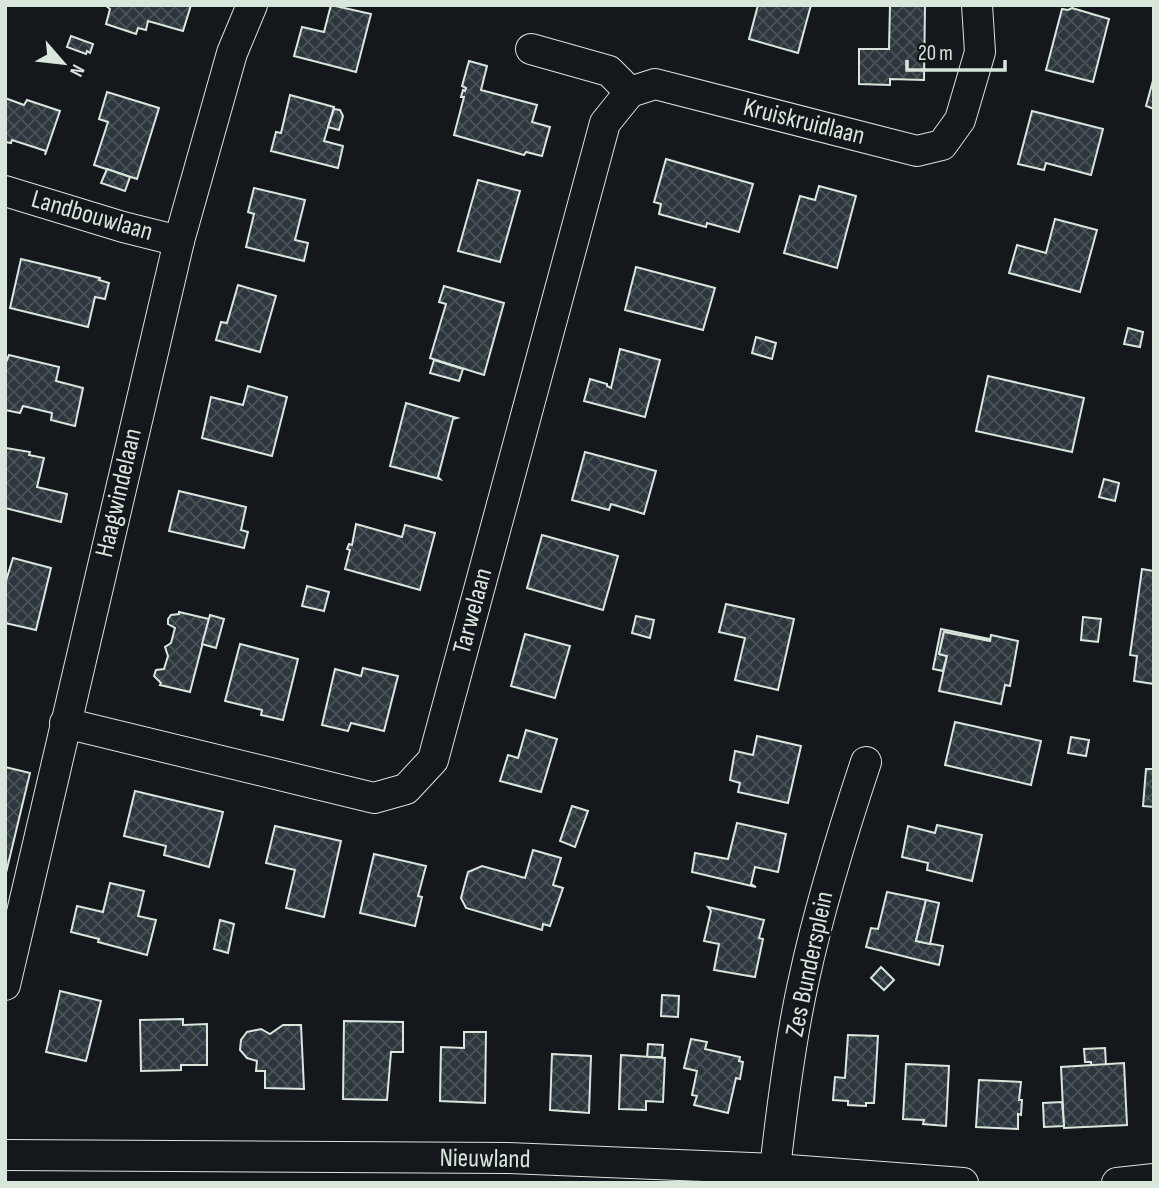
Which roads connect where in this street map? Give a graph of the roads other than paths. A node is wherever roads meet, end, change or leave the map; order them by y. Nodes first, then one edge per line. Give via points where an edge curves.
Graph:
1 (252, 5) edge
2 (977, 5) edge
3 (530, 49) dead end
4 (630, 92) junction
5 (5, 191) edge
6 (178, 241) junction
7 (65, 723) junction
8 (866, 762) dead end
9 (5, 985) edge
10 (5, 1155) edge
11 (775, 1169) junction
12 (1154, 1179) edge
13 (964, 1183) edge
14 (1117, 1183) edge

1 - 6 street, Haagwindelaan via 232,54
2 - 4 street, Kruiskruidlaan via 980,52 960,120 942,145 917,151 655,84
3 - 4 street via 609,71
4 - 7 street, Tarwelaan via 605,123 433,760 406,789 374,798
5 - 6 street, Landbouwlaan
6 - 7 street, Haagwindelaan
7 - 9 street, Haagwindelaan
8 - 11 street, Zes Bundersplein via 834,856 804,979
10 - 11 street, Nieuwland via 508,1158
11 - 13 street, Nieuwland
12 - 14 street

